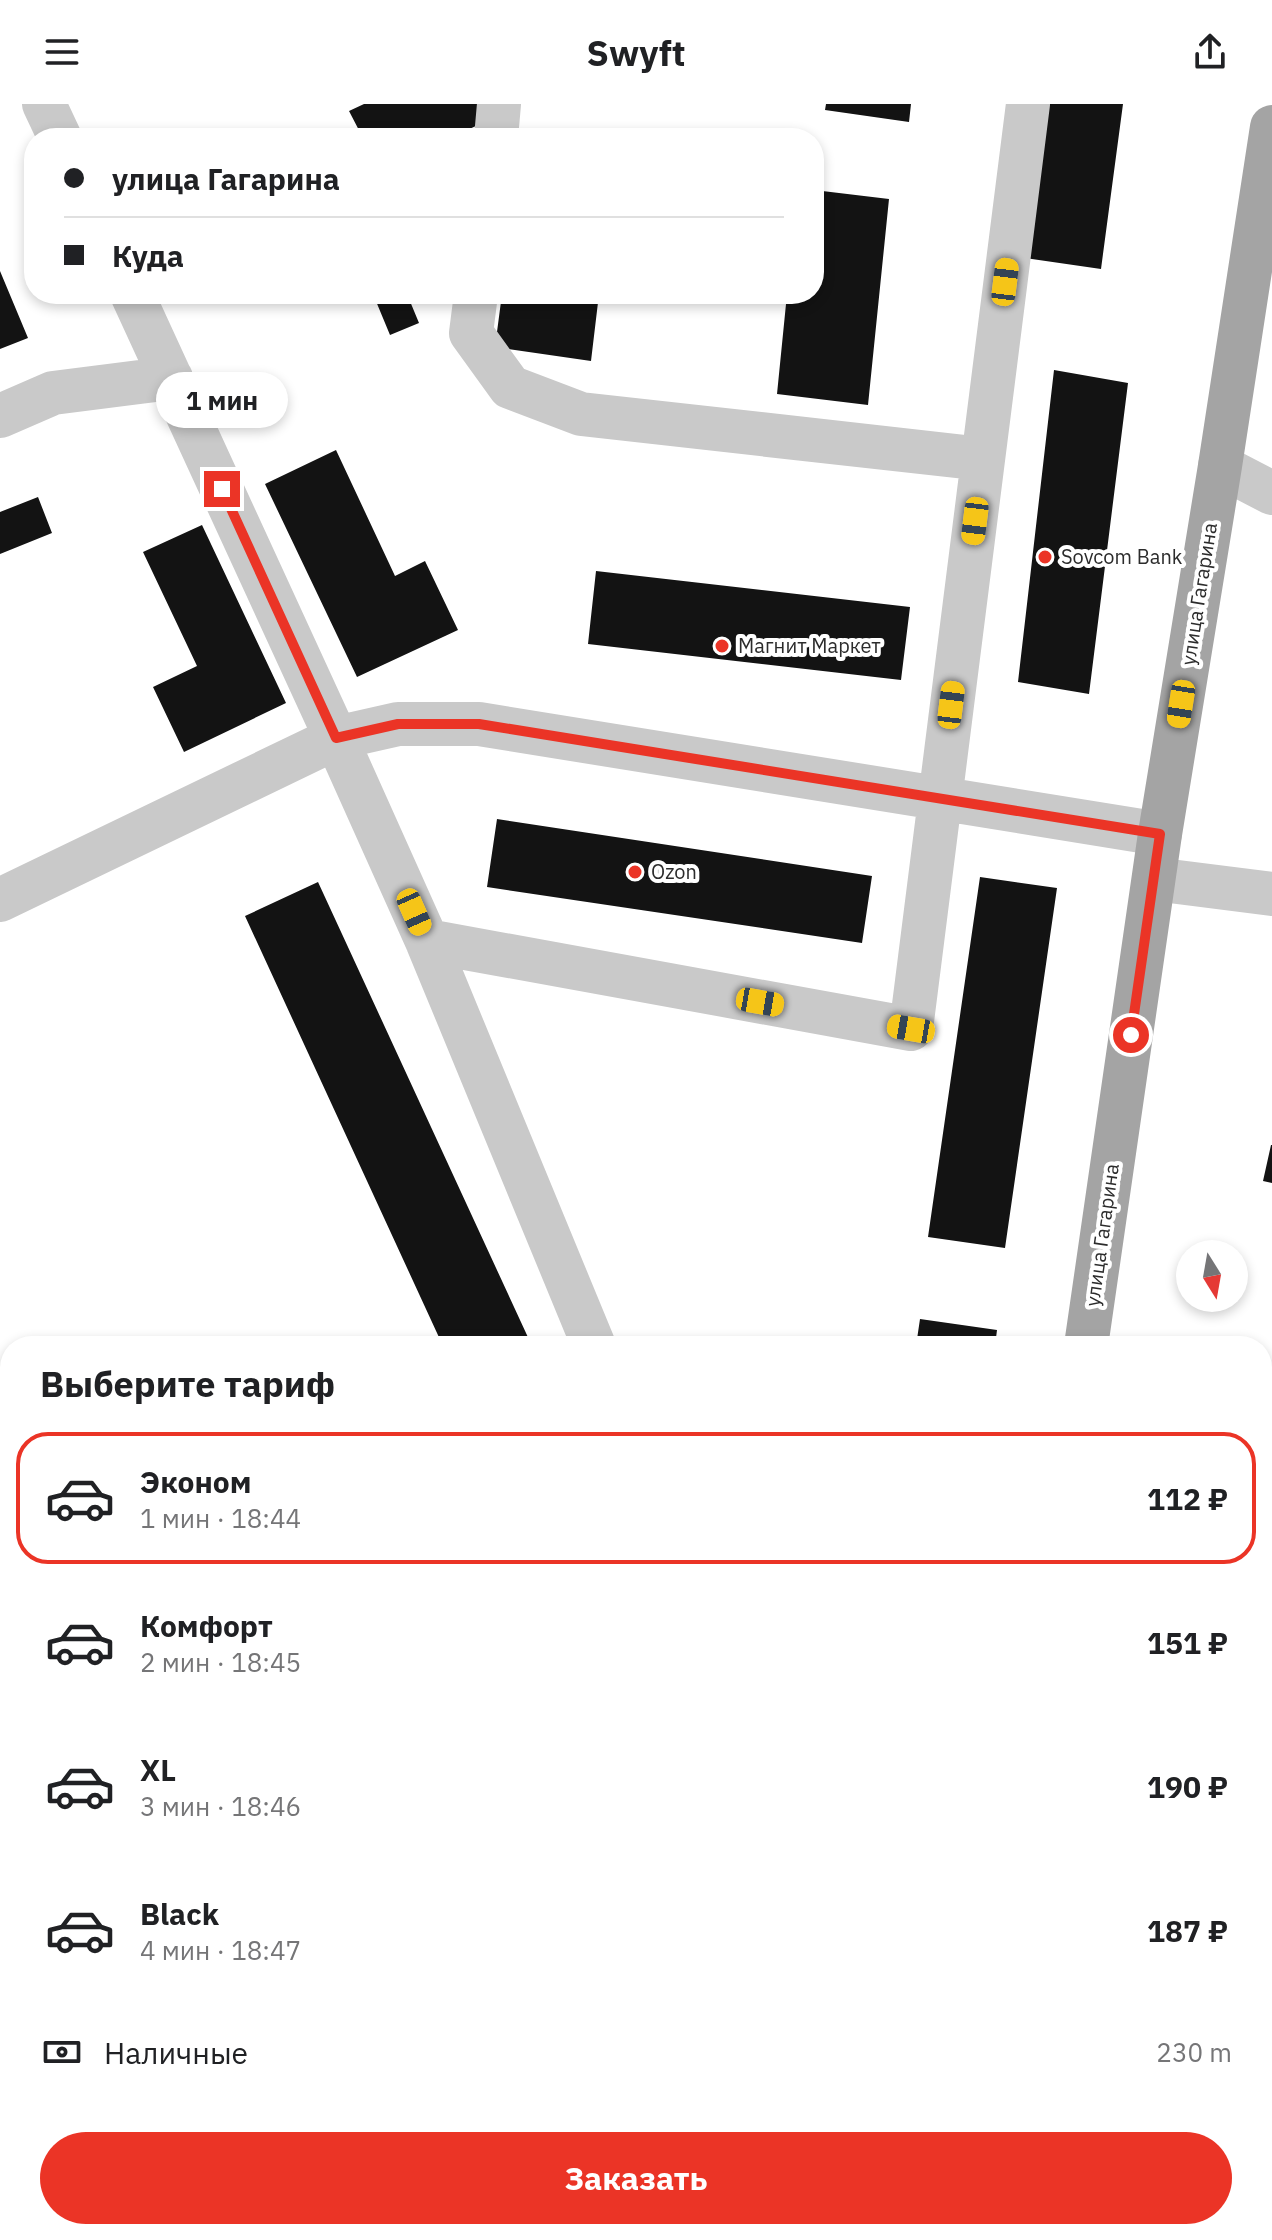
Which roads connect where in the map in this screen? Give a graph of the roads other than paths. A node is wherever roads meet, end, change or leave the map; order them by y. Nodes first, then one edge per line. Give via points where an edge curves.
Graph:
1 (44, 104) edge
2 (499, 104) edge
3 (1028, 104) edge
4 (1272, 127) edge
5 (55, 128) edge
6 (497, 128) edge
7 (137, 304) edge
8 (475, 304) edge
9 (171, 378) junction
10 (0, 416) edge
11 (983, 459) junction
12 (1220, 466) junction
13 (1272, 493) edge
14 (336, 738) junction
15 (938, 797) junction
16 (1160, 834) junction
17 (1154, 879) junction
18 (1272, 894) edge
19 (0, 900) edge
20 (427, 941) junction
21 (590, 1336) edge
22 (1087, 1336) edge

1 - 5 street
2 - 6 street
3 - 11 street
4 - 12 main road, улица Гагарина
7 - 9 street
8 - 11 street via 471,333 510,387 581,414
9 - 10 street via 53,393
9 - 14 street
11 - 15 street
12 - 13 street
12 - 16 main road, улица Гагарина
14 - 15 street via 398,724 479,724
14 - 19 street
14 - 20 street
15 - 16 street
15 - 20 street via 911,1029
16 - 17 main road, улица Гагарина
17 - 18 street
17 - 22 main road, улица Гагарина
20 - 21 street

